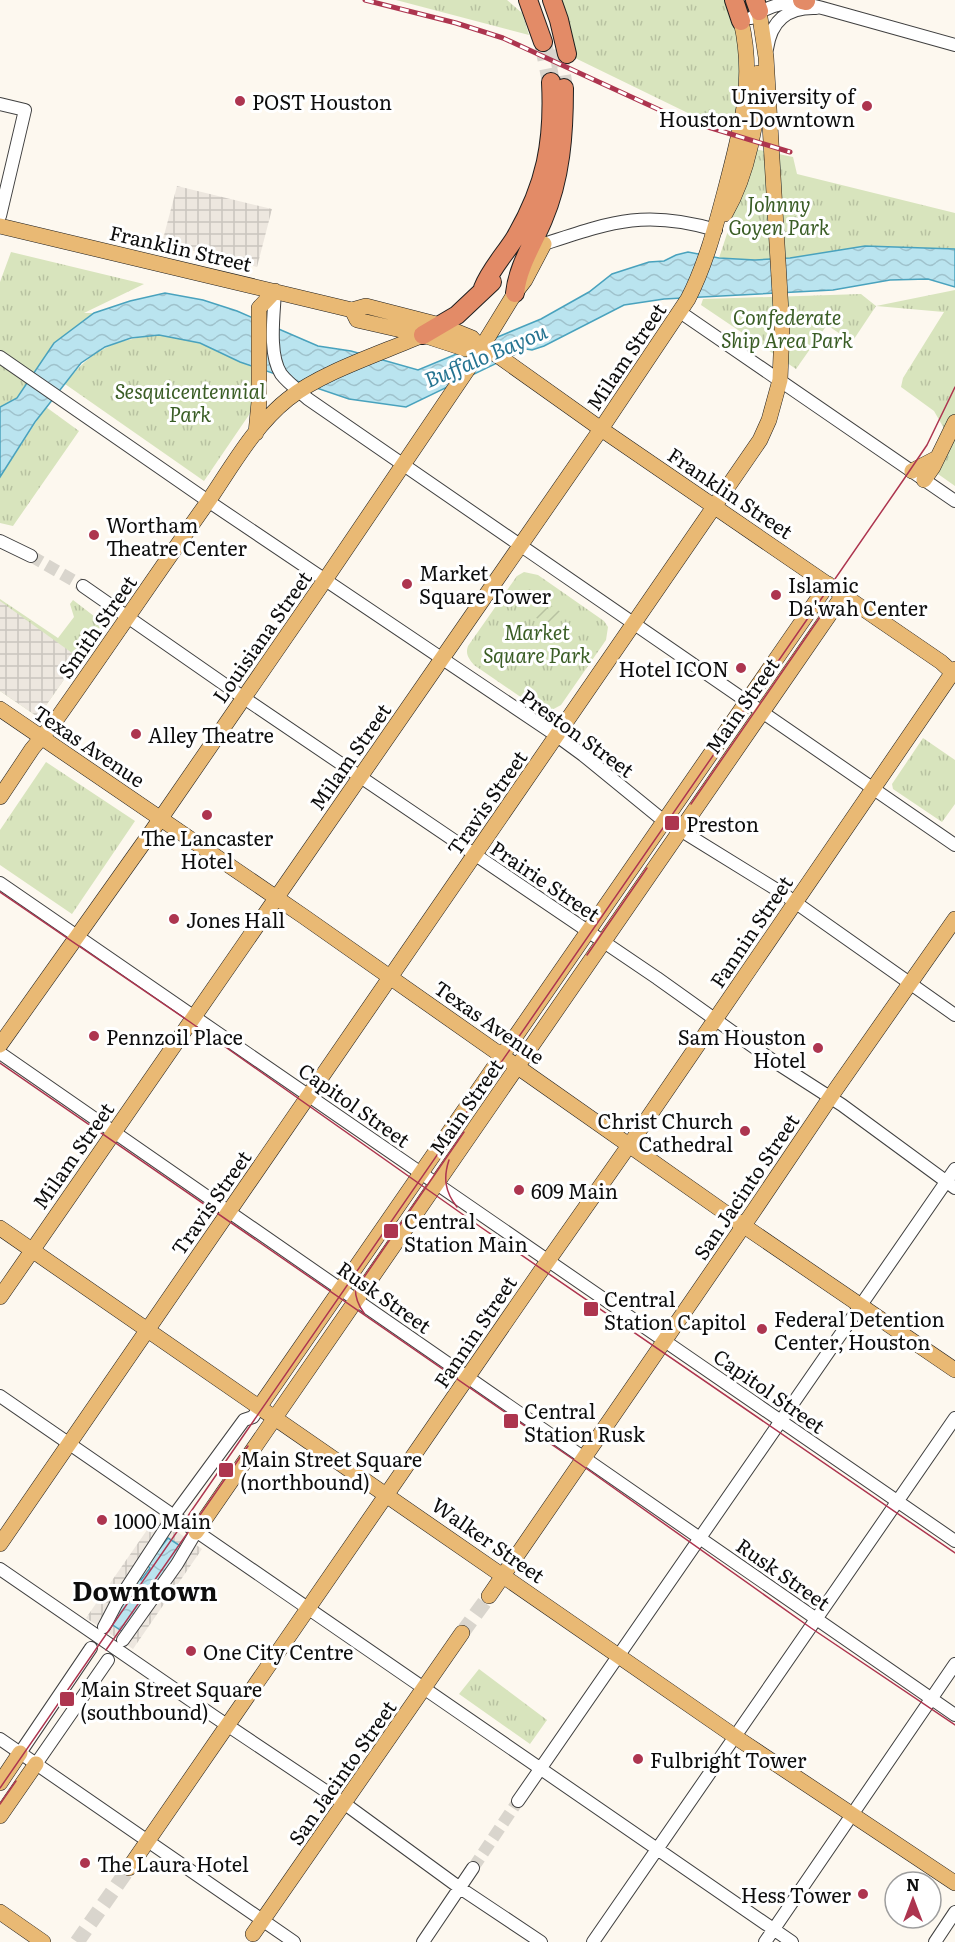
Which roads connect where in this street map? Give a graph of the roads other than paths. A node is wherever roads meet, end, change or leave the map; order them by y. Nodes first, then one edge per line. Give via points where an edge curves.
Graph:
1 (528, 0) edge
2 (542, 0) edge
3 (552, 0) edge
4 (735, 0) edge
5 (804, 0) edge
6 (826, 9) junction
7 (750, 10) edge
8 (955, 45) edge
9 (556, 48) junction
10 (766, 57) junction
11 (0, 104) edge
12 (0, 216) edge
13 (0, 226) edge
14 (713, 237) junction
15 (539, 242) junction
16 (522, 265) junction
17 (484, 285) junction
18 (275, 291) junction
19 (515, 292) joint
20 (267, 310) junction
21 (352, 310) junction
22 (680, 312) junction
23 (440, 325) junction
24 (423, 334) junction
25 (481, 348) junction
26 (0, 357) edge
27 (780, 381) junction
28 (299, 391) junction
29 (955, 422) edge
30 (601, 429) junction
31 (256, 433) junction
32 (404, 464) junction
33 (918, 476) junction
34 (208, 501) junction
35 (955, 501) edge
36 (715, 507) junction
37 (0, 541) edge
38 (520, 545) junction
39 (31, 556) tunnel mouth
40 (325, 580) junction
41 (828, 584) junction
42 (83, 586) tunnel mouth
43 (843, 595) junction
44 (128, 618) junction
45 (634, 625) junction
46 (442, 659) junction
47 (954, 672) edge
48 (244, 698) junction
49 (746, 702) junction
50 (0, 709) edge
51 (762, 712) junction
52 (557, 736) junction
53 (42, 738) junction
54 (360, 776) junction
55 (873, 789) junction
56 (0, 797) edge
57 (161, 818) junction
58 (664, 821) junction
59 (680, 831) junction
60 (955, 845) edge
61 (475, 855) junction
62 (0, 884) edge
63 (276, 898) junction
64 (796, 902) junction
65 (955, 919) edge
66 (588, 932) junction
67 (77, 937) junction
68 (603, 942) junction
69 (390, 978) junction
70 (910, 982) junction
71 (955, 1015) edge
72 (193, 1017) junction
73 (715, 1020) junction
74 (0, 1045) edge
75 (0, 1053) edge
76 (502, 1055) junction
77 (518, 1066) junction
78 (309, 1096) junction
79 (830, 1097) junction
80 (114, 1131) junction
81 (630, 1144) junction
82 (955, 1169) edge
83 (421, 1174) junction
84 (436, 1184) junction
85 (950, 1185) edge
86 (229, 1212) junction
87 (744, 1226) junction
88 (0, 1227) edge
89 (31, 1250) junction
90 (548, 1261) junction
91 (341, 1289) junction
92 (0, 1297) edge
93 (356, 1300) junction
94 (861, 1305) junction
95 (148, 1329) junction
96 (664, 1341) junction
97 (955, 1370) edge
98 (468, 1377) junction
99 (0, 1396) edge
100 (260, 1406) junction
101 (275, 1417) junction
102 (955, 1418) edge
103 (780, 1421) junction
104 (69, 1444) junction
105 (584, 1458) junction
106 (386, 1494) junction
107 (897, 1502) junction
108 (178, 1510) dead end
109 (167, 1526) dead end
110 (196, 1532) junction
111 (700, 1538) junction
112 (955, 1541) edge
113 (0, 1544) edge
114 (0, 1569) edge
115 (503, 1575) junction
116 (489, 1596) tunnel mouth
117 (308, 1609) junction
118 (817, 1619) junction
119 (104, 1627) dead end
120 (462, 1633) tunnel mouth
121 (123, 1640) dead end
122 (91, 1648) dead end
123 (618, 1655) junction
124 (108, 1659) dead end
125 (955, 1664) edge
126 (423, 1689) junction
127 (931, 1698) junction
128 (955, 1715) edge
129 (226, 1725) junction
130 (735, 1736) junction
131 (0, 1739) edge
132 (20, 1753) junction
133 (36, 1764) junction
134 (539, 1770) junction
135 (0, 1783) edge
136 (518, 1801) tunnel mouth
137 (345, 1804) junction
138 (853, 1815) junction
139 (0, 1816) edge
140 (147, 1841) junction
141 (657, 1851) junction
142 (129, 1868) tunnel mouth
143 (473, 1868) tunnel mouth
144 (955, 1883) edge
145 (460, 1888) junction
146 (0, 1912) edge
147 (955, 1912) edge
148 (263, 1920) junction
149 (773, 1930) junction
150 (253, 1934) dead end
151 (43, 1942) edge
152 (294, 1942) edge
153 (423, 1942) edge
154 (541, 1942) edge
155 (593, 1942) edge
156 (765, 1942) edge
157 (792, 1942) edge
158 (934, 1942) edge

1 - 9 highway
2 - 9 highway
3 - 9 highway via 560,20
4 - 7 highway
5 - 6 street
5 - 7 street via 783,0
6 - 8 street
6 - 10 street via 793,11 781,18 773,27
7 - 10 main road, Travis Street
7 - 14 main road, Milam Street via 746,100
10 - 27 main road, Travis Street via 782,329
11 - 12 street via 25,110
13 - 18 main road, Franklin Street
14 - 15 street via 660,218 628,219
14 - 22 main road, Milam Street via 696,284
15 - 16 highway
15 - 16 main road
15 - 17 highway via 552,228 571,154 574,117 563,88 540,189 522,226
16 - 17 highway
16 - 19 highway
17 - 23 highway via 457,315
18 - 20 main road
18 - 21 main road, Franklin Street
19 - 25 main road, Louisiana Street
20 - 28 street via 275,363
20 - 31 main road
21 - 23 main road, Franklin Street via 366,306
21 - 24 main road, Franklin Street via 357,320
22 - 27 street
22 - 30 main road, Milam Street
23 - 24 highway
23 - 25 main road, Franklin Street via 472,338
24 - 25 main road, Franklin Street via 466,349
24 - 28 main road, Smith Street
25 - 30 main road, Franklin Street via 497,355
25 - 32 main road, Louisiana Street
26 - 34 street, Preston Street
27 - 33 street
27 - 36 main road, Travis Street via 760,440
28 - 31 main road, Smith Street via 279,406
28 - 32 street
29 - 33 main road via 938,456
30 - 36 main road, Franklin Street
30 - 38 main road, Milam Street
31 - 34 main road, Smith Street
32 - 38 street
32 - 40 main road, Louisiana Street
33 - 35 street
34 - 40 street, Preston Street
34 - 44 main road, Smith Street
36 - 41 main road, Franklin Street
36 - 45 main road, Travis Street
37 - 39 street
38 - 45 street
38 - 46 main road, Milam Street
40 - 46 street, Preston Street
40 - 48 main road, Louisiana Street
41 - 43 main road, Franklin Street
41 - 49 main road, Main Street
42 - 44 street, Prairie Street
43 - 47 main road, Franklin Street
43 - 51 main road, Main Street
44 - 48 street, Prairie Street
44 - 53 main road, Smith Street
45 - 49 street
45 - 52 main road, Travis Street
46 - 52 street, Preston Street
46 - 54 main road, Milam Street
47 - 55 main road, Fannin Street
48 - 54 street, Prairie Street
48 - 57 main road, Louisiana Street
49 - 51 street
49 - 58 main road, Main Street
50 - 53 main road, Texas Avenue
51 - 55 street
51 - 59 main road, Main Street
52 - 58 street, Preston Street
52 - 61 main road, Travis Street
53 - 56 main road, Smith Street
53 - 57 main road, Texas Avenue
54 - 61 street, Prairie Street
54 - 63 main road, Milam Street
55 - 60 street
55 - 64 main road, Fannin Street
57 - 63 main road, Texas Avenue
57 - 67 main road, Louisiana Street
58 - 59 street, Preston Street
58 - 66 main road, Main Street
59 - 64 street, Preston Street
59 - 68 main road, Main Street
61 - 66 street, Prairie Street
61 - 69 main road, Travis Street
62 - 67 street, Capitol Street
63 - 69 main road, Texas Avenue
63 - 72 main road, Milam Street
64 - 70 street, Preston Street
64 - 73 main road, Fannin Street
65 - 70 main road, San Jacinto Street
66 - 68 street, Prairie Street
66 - 76 main road, Main Street
67 - 72 street, Capitol Street
67 - 74 main road, Louisiana Street
68 - 73 street, Prairie Street
68 - 77 main road, Main Street
69 - 76 main road, Texas Avenue
69 - 78 main road, Travis Street
70 - 71 street, Preston Street
70 - 79 main road, San Jacinto Street
72 - 78 street, Capitol Street
72 - 80 main road, Milam Street
73 - 79 street, Prairie Street
73 - 81 main road, Fannin Street
75 - 80 street, Rusk Street
76 - 77 main road, Texas Avenue
76 - 83 main road, Main Street
77 - 81 main road, Texas Avenue
77 - 84 main road, Main Street
78 - 83 street, Capitol Street
78 - 86 main road, Travis Street
79 - 85 street, Prairie Street
79 - 87 main road, San Jacinto Street
80 - 86 street, Rusk Street
80 - 89 main road, Milam Street
81 - 87 main road, Texas Avenue
81 - 90 main road, Fannin Street
82 - 85 street
83 - 84 street, Capitol Street
83 - 91 main road, Main Street
84 - 90 street, Capitol Street
84 - 93 main road, Main Street
85 - 94 street
86 - 91 street, Rusk Street
86 - 95 main road, Travis Street
87 - 94 main road, Texas Avenue
87 - 96 main road, San Jacinto Street
88 - 89 main road, Walker Street
89 - 92 main road, Milam Street
89 - 95 main road, Walker Street
90 - 96 street, Capitol Street
90 - 98 main road, Fannin Street
91 - 93 street, Rusk Street
91 - 100 main road, Main Street
93 - 98 street, Rusk Street
93 - 101 main road, Main Street
94 - 97 main road, Texas Avenue
94 - 103 street
95 - 100 main road, Walker Street
95 - 104 main road, Travis Street
96 - 103 street, Capitol Street
96 - 105 main road, San Jacinto Street
98 - 105 street, Rusk Street
98 - 106 main road, Fannin Street
99 - 104 street
100 - 101 main road, Walker Street
100 - 108 street, Main Street via 244,1420
101 - 106 main road, Walker Street
101 - 110 main road, Main Street
102 - 107 street
103 - 107 street, Capitol Street
103 - 111 street
104 - 110 street
104 - 113 main road, Travis Street
105 - 111 street, Rusk Street
105 - 115 main road, San Jacinto Street
106 - 115 main road, Walker Street
106 - 117 main road, Fannin Street
107 - 112 street, Capitol Street
107 - 118 street
109 - 119 street
110 - 117 street
110 - 121 street, Main Street
111 - 118 street, Rusk Street
111 - 123 street
114 - 129 street
115 - 116 main road, San Jacinto Street
115 - 123 main road, Walker Street
117 - 126 street
117 - 129 main road, Fannin Street
118 - 127 street, Rusk Street
118 - 130 street
120 - 126 main road, San Jacinto Street
122 - 132 street
123 - 130 main road, Walker Street
123 - 134 street
124 - 133 street
125 - 127 street
126 - 134 street
126 - 137 main road, San Jacinto Street
127 - 128 street, Rusk Street
127 - 138 street
129 - 137 street
129 - 140 main road, Fannin Street
130 - 138 main road, Walker Street
130 - 141 street
131 - 132 street
132 - 133 street
132 - 135 main road
133 - 139 main road
133 - 140 street
134 - 136 street
134 - 141 street
137 - 145 street
137 - 148 main road, San Jacinto Street
138 - 144 main road, Walker Street
138 - 149 street
140 - 142 main road, Fannin Street
140 - 148 street
141 - 149 street
141 - 155 street
143 - 145 street
145 - 153 street
145 - 154 street
146 - 151 main road
147 - 158 street
148 - 150 main road, San Jacinto Street
148 - 152 street
149 - 156 street
149 - 157 street

